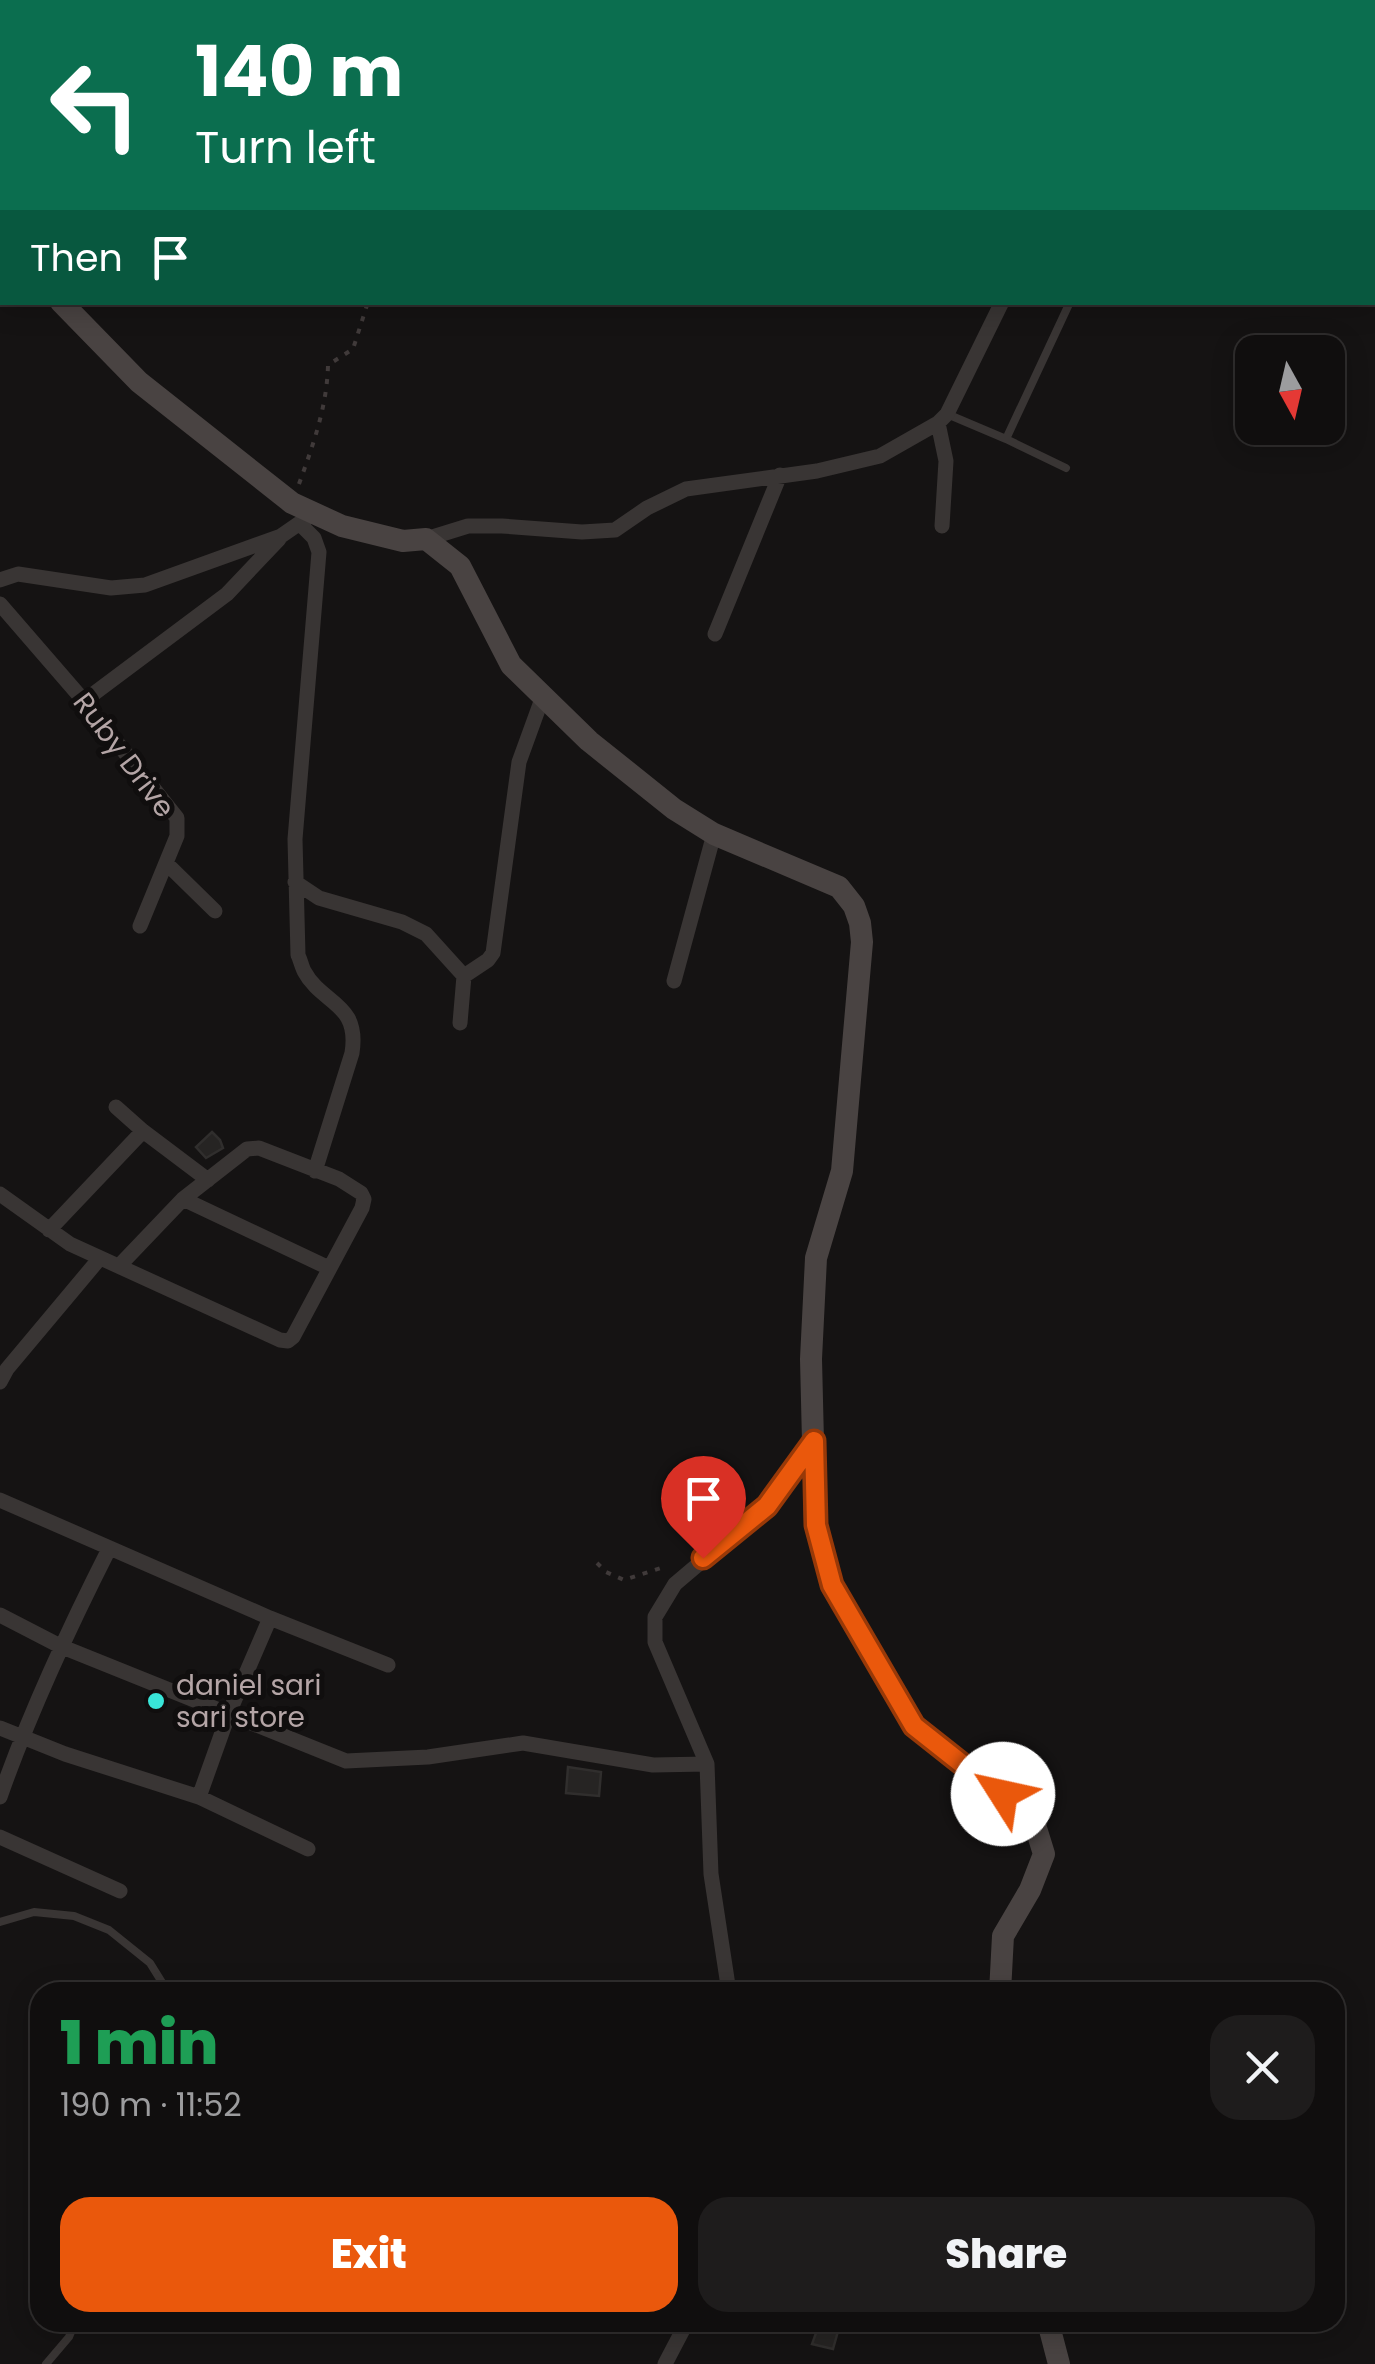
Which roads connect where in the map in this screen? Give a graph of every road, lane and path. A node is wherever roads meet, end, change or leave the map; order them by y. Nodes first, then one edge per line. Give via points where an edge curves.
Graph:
1 (64, 305) edge
2 (367, 305) edge
3 (1000, 305) edge
4 (1069, 305) edge
5 (942, 419) junction
6 (1006, 439) junction
7 (1066, 468) dead end
8 (780, 475) junction
9 (302, 513) junction
10 (942, 526) dead end
11 (281, 536) junction
12 (426, 539) junction
13 (0, 580) edge
14 (0, 604) edge
15 (715, 634) dead end
16 (543, 696) junction
17 (84, 701) junction
18 (714, 834) junction
19 (166, 863) junction
20 (295, 882) junction
21 (214, 911) dead end
22 (140, 926) dead end
23 (464, 976) junction
24 (674, 981) dead end
25 (460, 1023) dead end
26 (116, 1108) dead end
27 (143, 1131) junction
28 (315, 1171) junction
29 (208, 1180) junction
30 (6, 1198) edge
31 (183, 1200) junction
32 (0, 1217) edge
33 (49, 1230) junction
34 (100, 1258) junction
35 (119, 1266) junction
36 (329, 1268) junction
37 (2, 1371) edge
38 (814, 1441) junction
39 (0, 1500) edge
40 (109, 1549) junction
41 (597, 1563) dead end
42 (676, 1563) dead end
43 (0, 1615) edge
44 (270, 1618) junction
45 (60, 1646) junction
46 (388, 1665) dead end
47 (229, 1714) junction
48 (0, 1728) edge
49 (21, 1737) junction
50 (706, 1764) junction
51 (0, 1797) edge
52 (199, 1797) junction
53 (0, 1837) edge
54 (308, 1849) dead end
55 (120, 1891) dead end
56 (0, 1922) edge
57 (162, 1982) edge
58 (727, 1982) edge
59 (1001, 1982) edge
60 (71, 2332) edge
61 (682, 2332) edge
62 (1050, 2332) edge
63 (46, 2364) edge
64 (665, 2364) edge
65 (1058, 2364) edge

1 - 9 street via 139,382
2 - 9 path via 353,349 328,365
3 - 5 street
4 - 6 lane
5 - 6 lane
5 - 8 street via 880,456
5 - 10 street
6 - 7 lane
8 - 12 street via 686,489 614,530 468,526
8 - 15 street
9 - 11 street
9 - 12 street via 403,540
9 - 20 street via 319,552
11 - 13 street via 145,584 110,588 18,574
11 - 17 street via 227,594
12 - 16 street via 460,566 511,665
14 - 17 street, Ruby Drive
16 - 18 street via 588,740
16 - 23 street via 519,762 492,953
17 - 19 street, Ruby Drive via 177,818
18 - 24 street
18 - 38 street via 840,887 860,923 842,1171 816,1258
19 - 21 street
19 - 22 street, Ruby Drive
20 - 23 street via 319,898 426,934
20 - 28 street via 304,970 353,1026 352,1053
23 - 25 street
26 - 27 street
27 - 29 street
27 - 33 street
28 - 29 street via 252,1148
28 - 36 street via 339,1178 364,1199
29 - 31 street
30 - 32 street
30 - 33 street
31 - 35 street
31 - 36 street
33 - 34 street
34 - 35 street
34 - 37 street
35 - 36 street via 280,1340 294,1337
38 - 50 street via 767,1506 675,1584 656,1617 655,1642
38 - 59 street via 816,1525 832,1585 859,1632 914,1726 1031,1812 1044,1854 1003,1936
39 - 40 street
40 - 44 street
40 - 45 street
41 - 42 path via 624,1580
43 - 45 street
44 - 46 street
44 - 47 street
45 - 47 street
45 - 49 street
47 - 50 street via 346,1762 523,1743 654,1765
47 - 52 street
48 - 49 street
49 - 51 street
49 - 52 street
50 - 58 street via 711,1874
52 - 54 street
53 - 55 street
56 - 57 lane via 34,1912 74,1916 108,1930
60 - 63 lane
61 - 64 street
62 - 65 street

